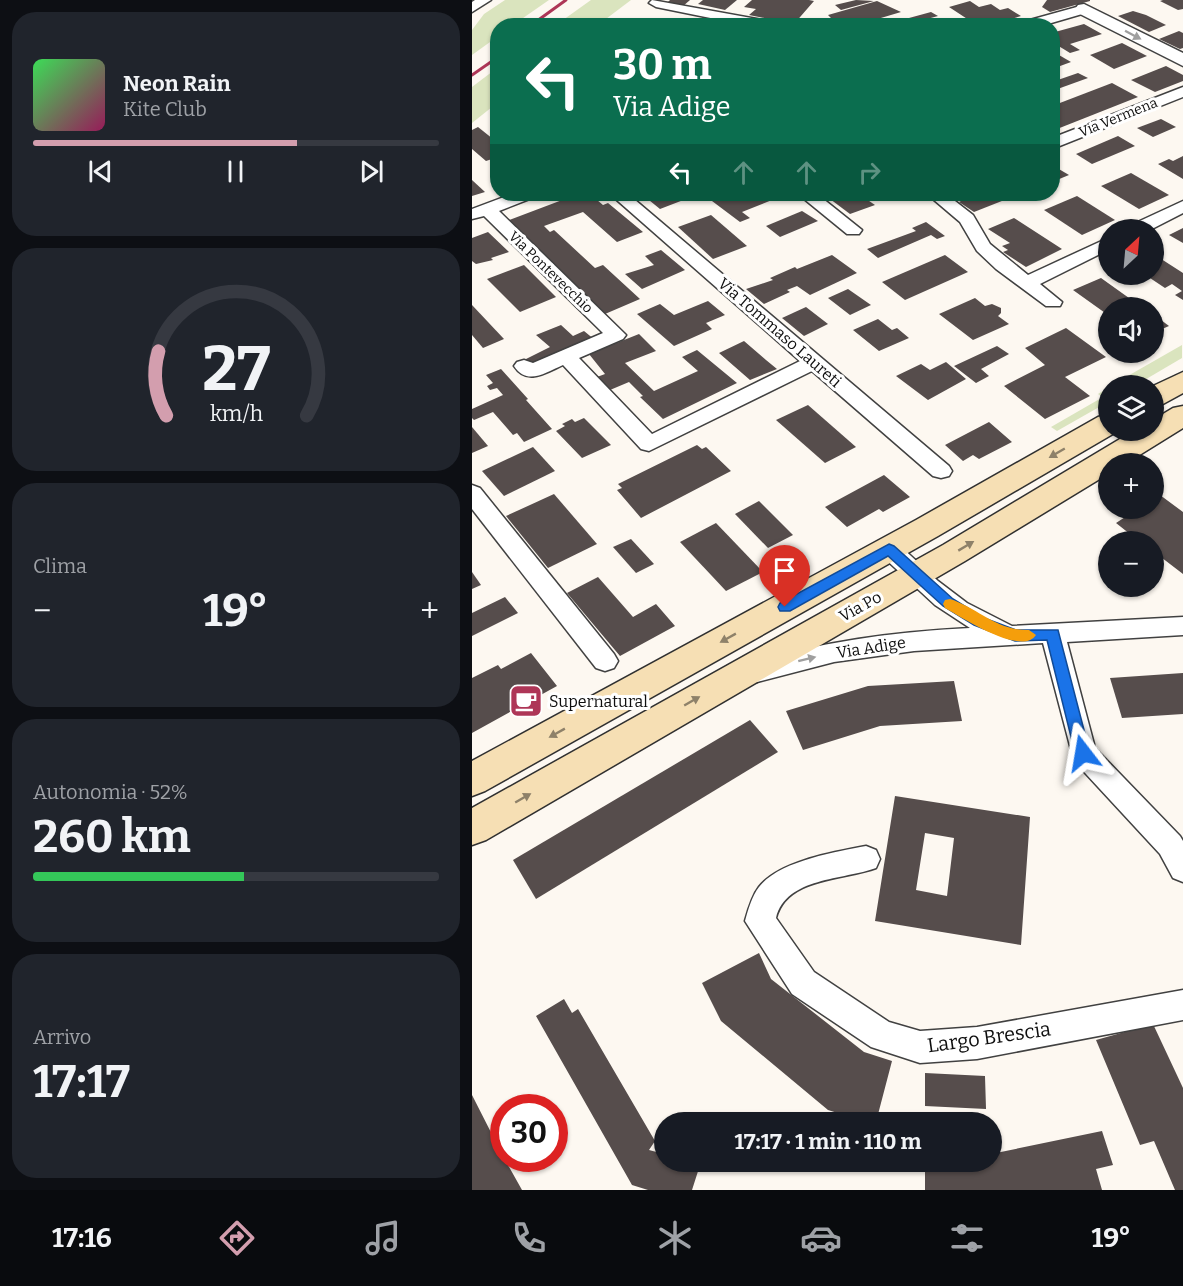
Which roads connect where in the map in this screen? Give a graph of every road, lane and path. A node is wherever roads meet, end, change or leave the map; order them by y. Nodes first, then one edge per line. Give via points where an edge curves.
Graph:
1 (484, 0) edge
2 (656, 3) dead end
3 (1103, 3) dead end
4 (472, 8) edge
5 (1084, 9) junction
6 (733, 18) edge
7 (1052, 18) edge
8 (1183, 61) edge
9 (1183, 91) edge
10 (1060, 141) edge
11 (508, 201) edge
12 (626, 201) edge
13 (816, 201) edge
14 (945, 201) edge
15 (1183, 206) edge
16 (480, 212) edge
17 (1157, 219) edge
18 (853, 230) dead end
19 (1098, 248) edge
20 (1026, 283) junction
21 (1052, 302) dead end
22 (566, 357) junction
23 (814, 362) junction
24 (524, 366) dead end
25 (1183, 381) edge
26 (1164, 392) edge
27 (1183, 415) edge
28 (1098, 430) edge
29 (942, 471) dead end
30 (472, 493) edge
31 (889, 549) junction
32 (915, 575) junction
33 (1183, 626) edge
34 (1053, 634) junction
35 (1015, 636) junction
36 (605, 661) dead end
37 (730, 679) junction
38 (472, 780) edge
39 (472, 828) edge
40 (866, 859) dead end
41 (1183, 869) edge
42 (1183, 1005) edge

1 - 4 street
2 - 6 street
3 - 5 street
5 - 7 street
5 -> 8 street
9 - 10 street, Via Vermena
11 - 16 street, Via Pontevecchio
12 - 23 street, Via Tommaso Laureti
13 - 18 street
14 - 20 street via 967,219 983,247
15 - 17 street
16 - 22 street, Via Pontevecchio via 623,332
19 - 20 street
20 - 21 street
22 - 23 street via 649,444
22 - 24 street, Via Pontevecchio via 530,372
23 - 29 street, Via Tommaso Laureti
25 - 26 main road
32 -> 27 main road, Via Po
28 -> 31 main road
30 - 36 street
31 - 32 street, Via Adige
31 -> 38 main road
32 - 35 street, Via Adige via 962,612
32 - 37 main road, Via Po
33 - 34 street, Via Adige
34 - 35 street, Via Adige
34 - 41 street via 1083,753 1170,845
37 -> 35 street, Via Adige via 876,645
39 -> 37 main road, Via Po
40 - 42 street, Largo Brescia via 796,878 770,895 760,921 803,983 882,1036 920,1047 977,1043

